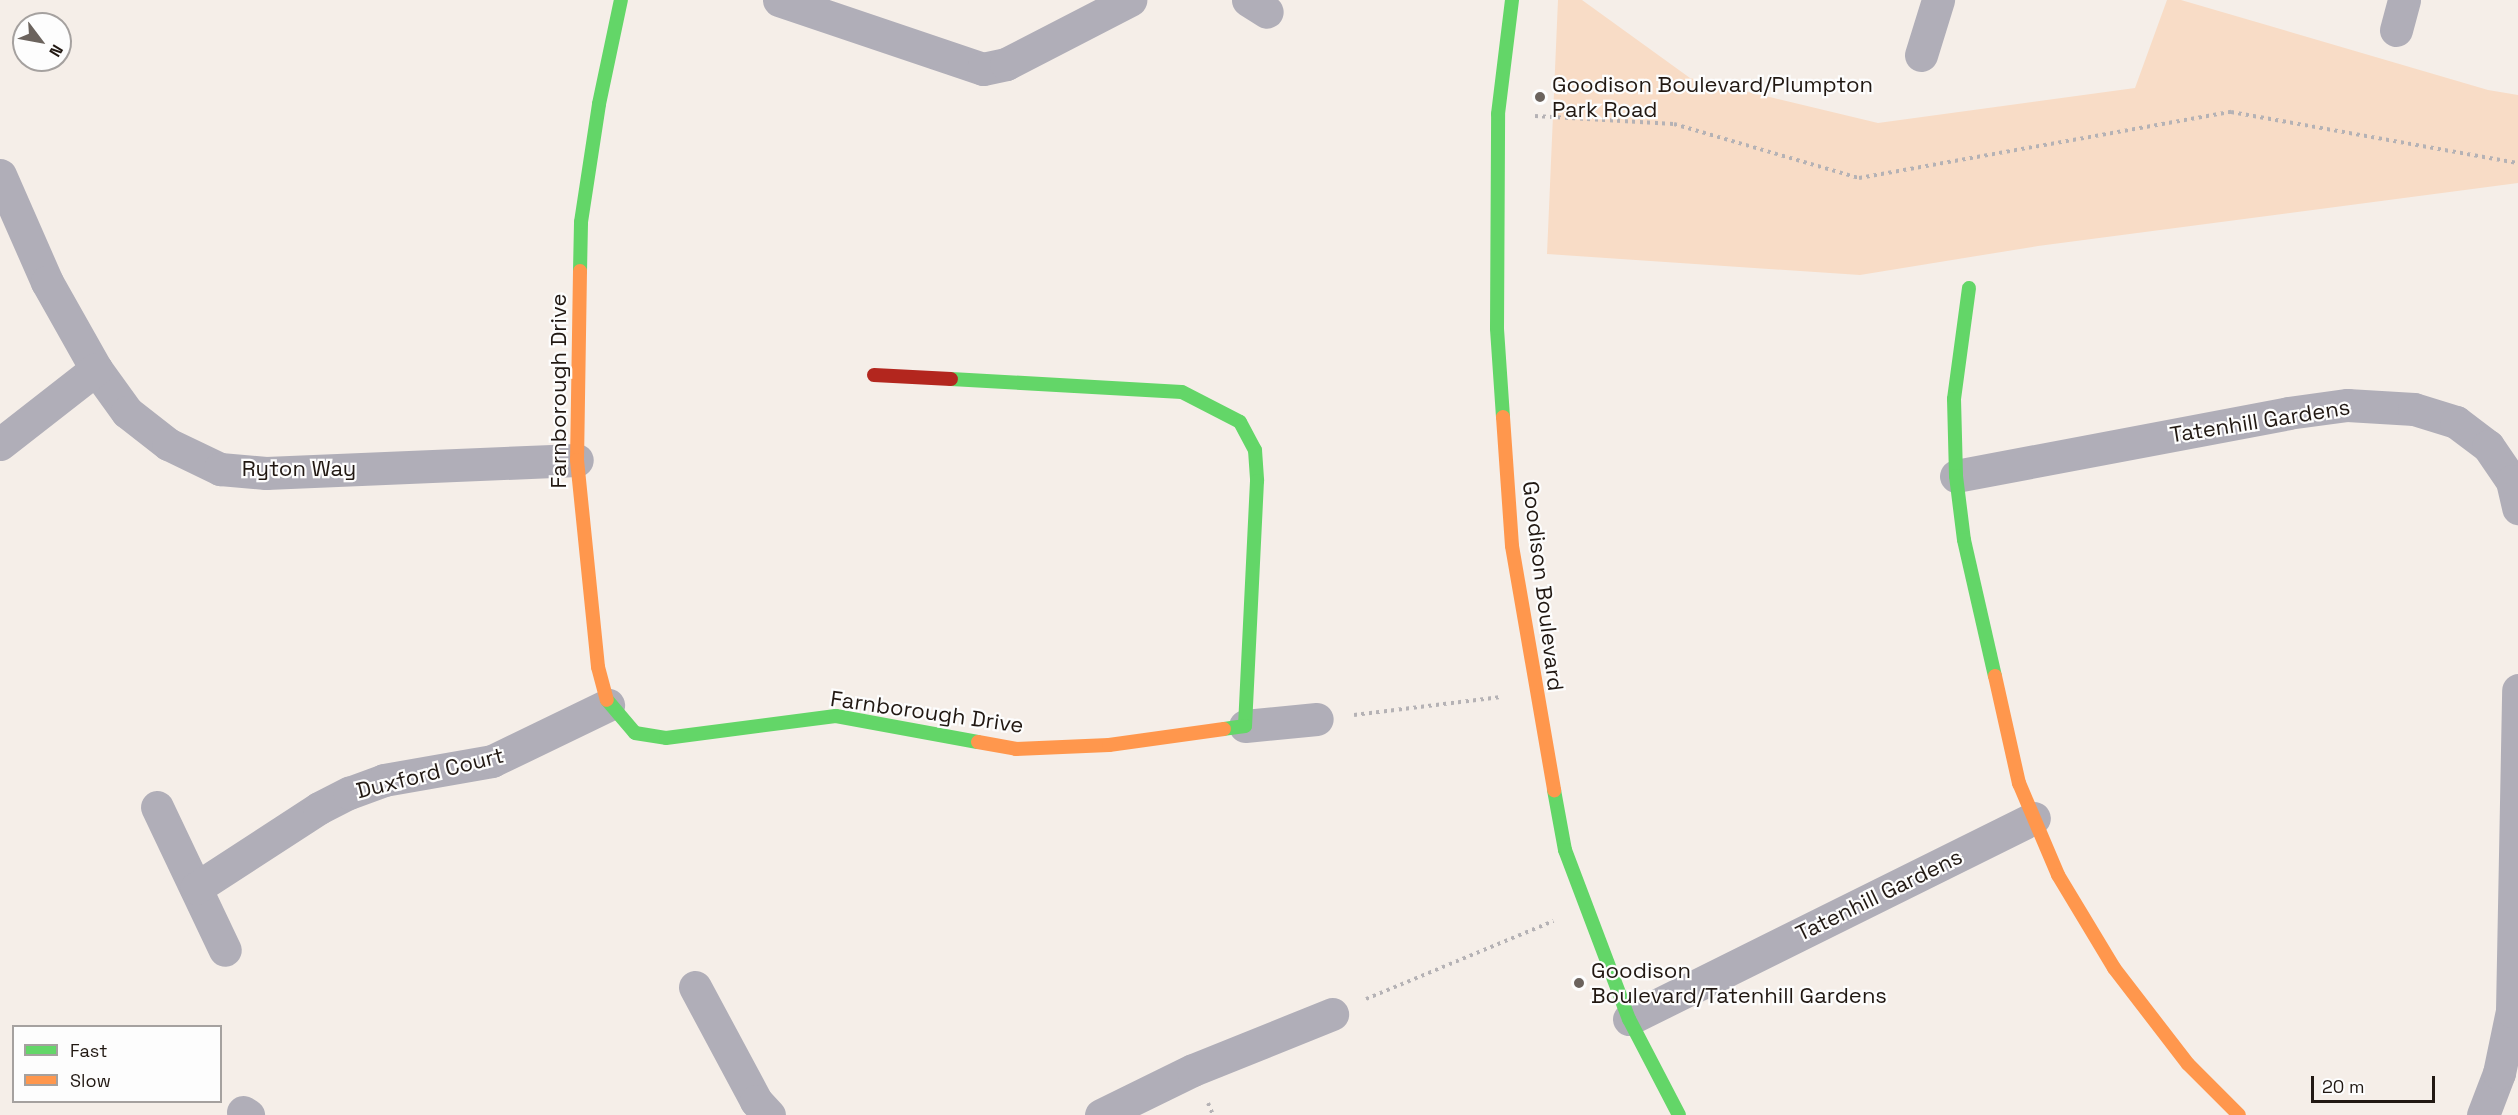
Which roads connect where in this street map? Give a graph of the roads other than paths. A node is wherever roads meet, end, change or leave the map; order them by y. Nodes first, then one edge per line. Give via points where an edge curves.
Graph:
1 (621, 0) edge
2 (779, 0) edge
3 (1130, 0) edge
4 (1512, 0) edge
5 (1938, 0) edge
6 (1921, 55) dead end
7 (0, 175) edge
8 (1969, 288) dead end
9 (96, 369) junction
10 (874, 375) dead end
11 (0, 444) edge
12 (576, 460) junction
13 (1956, 476) junction
14 (2518, 508) edge
15 (2518, 690) edge
16 (608, 705) junction
17 (1317, 720) road end
18 (1245, 726) junction
19 (157, 807) dead end
20 (2034, 818) junction
21 (196, 888) junction
22 (225, 950) dead end
23 (695, 987) dead end
24 (1332, 1014) road end
25 (1629, 1019) junction
26 (755, 1110) edge
27 (1101, 1115) edge
28 (1679, 1115) edge
29 (2239, 1115) edge
30 (2483, 1115) edge

1 - 12 street, Farnborough Drive via 599,104 581,222
2 - 3 street via 983,69 1006,64
4 - 25 street, Goodison Boulevard via 1498,114 1497,328 1512,546 1565,850
5 - 6 street
7 - 9 street, Ryton Way via 47,282
8 - 13 street via 1954,399
9 - 11 street
9 - 12 street, Ryton Way via 127,412 168,444 220,469 266,473
10 - 18 street via 1182,392 1240,422 1255,450 1257,481
12 - 16 street, Farnborough Drive via 598,668
13 - 14 street, Tatenhill Gardens via 2288,413 2358,406 2414,409 2456,422 2488,446 2512,481
13 - 20 street via 1965,540 2019,783
15 - 30 street via 2512,1011 2499,1074
16 - 18 street, Farnborough Drive via 636,733 666,738 836,716 1016,749 1109,745
16 - 21 street, Duxford Court via 492,761 384,780 350,793 319,808
17 - 18 street
19 - 21 street
20 - 25 street, Tatenhill Gardens
20 - 29 street via 2058,874 2114,968 2188,1064
21 - 22 street
23 - 26 street
24 - 27 street via 1193,1070
25 - 28 street, Goodison Boulevard

